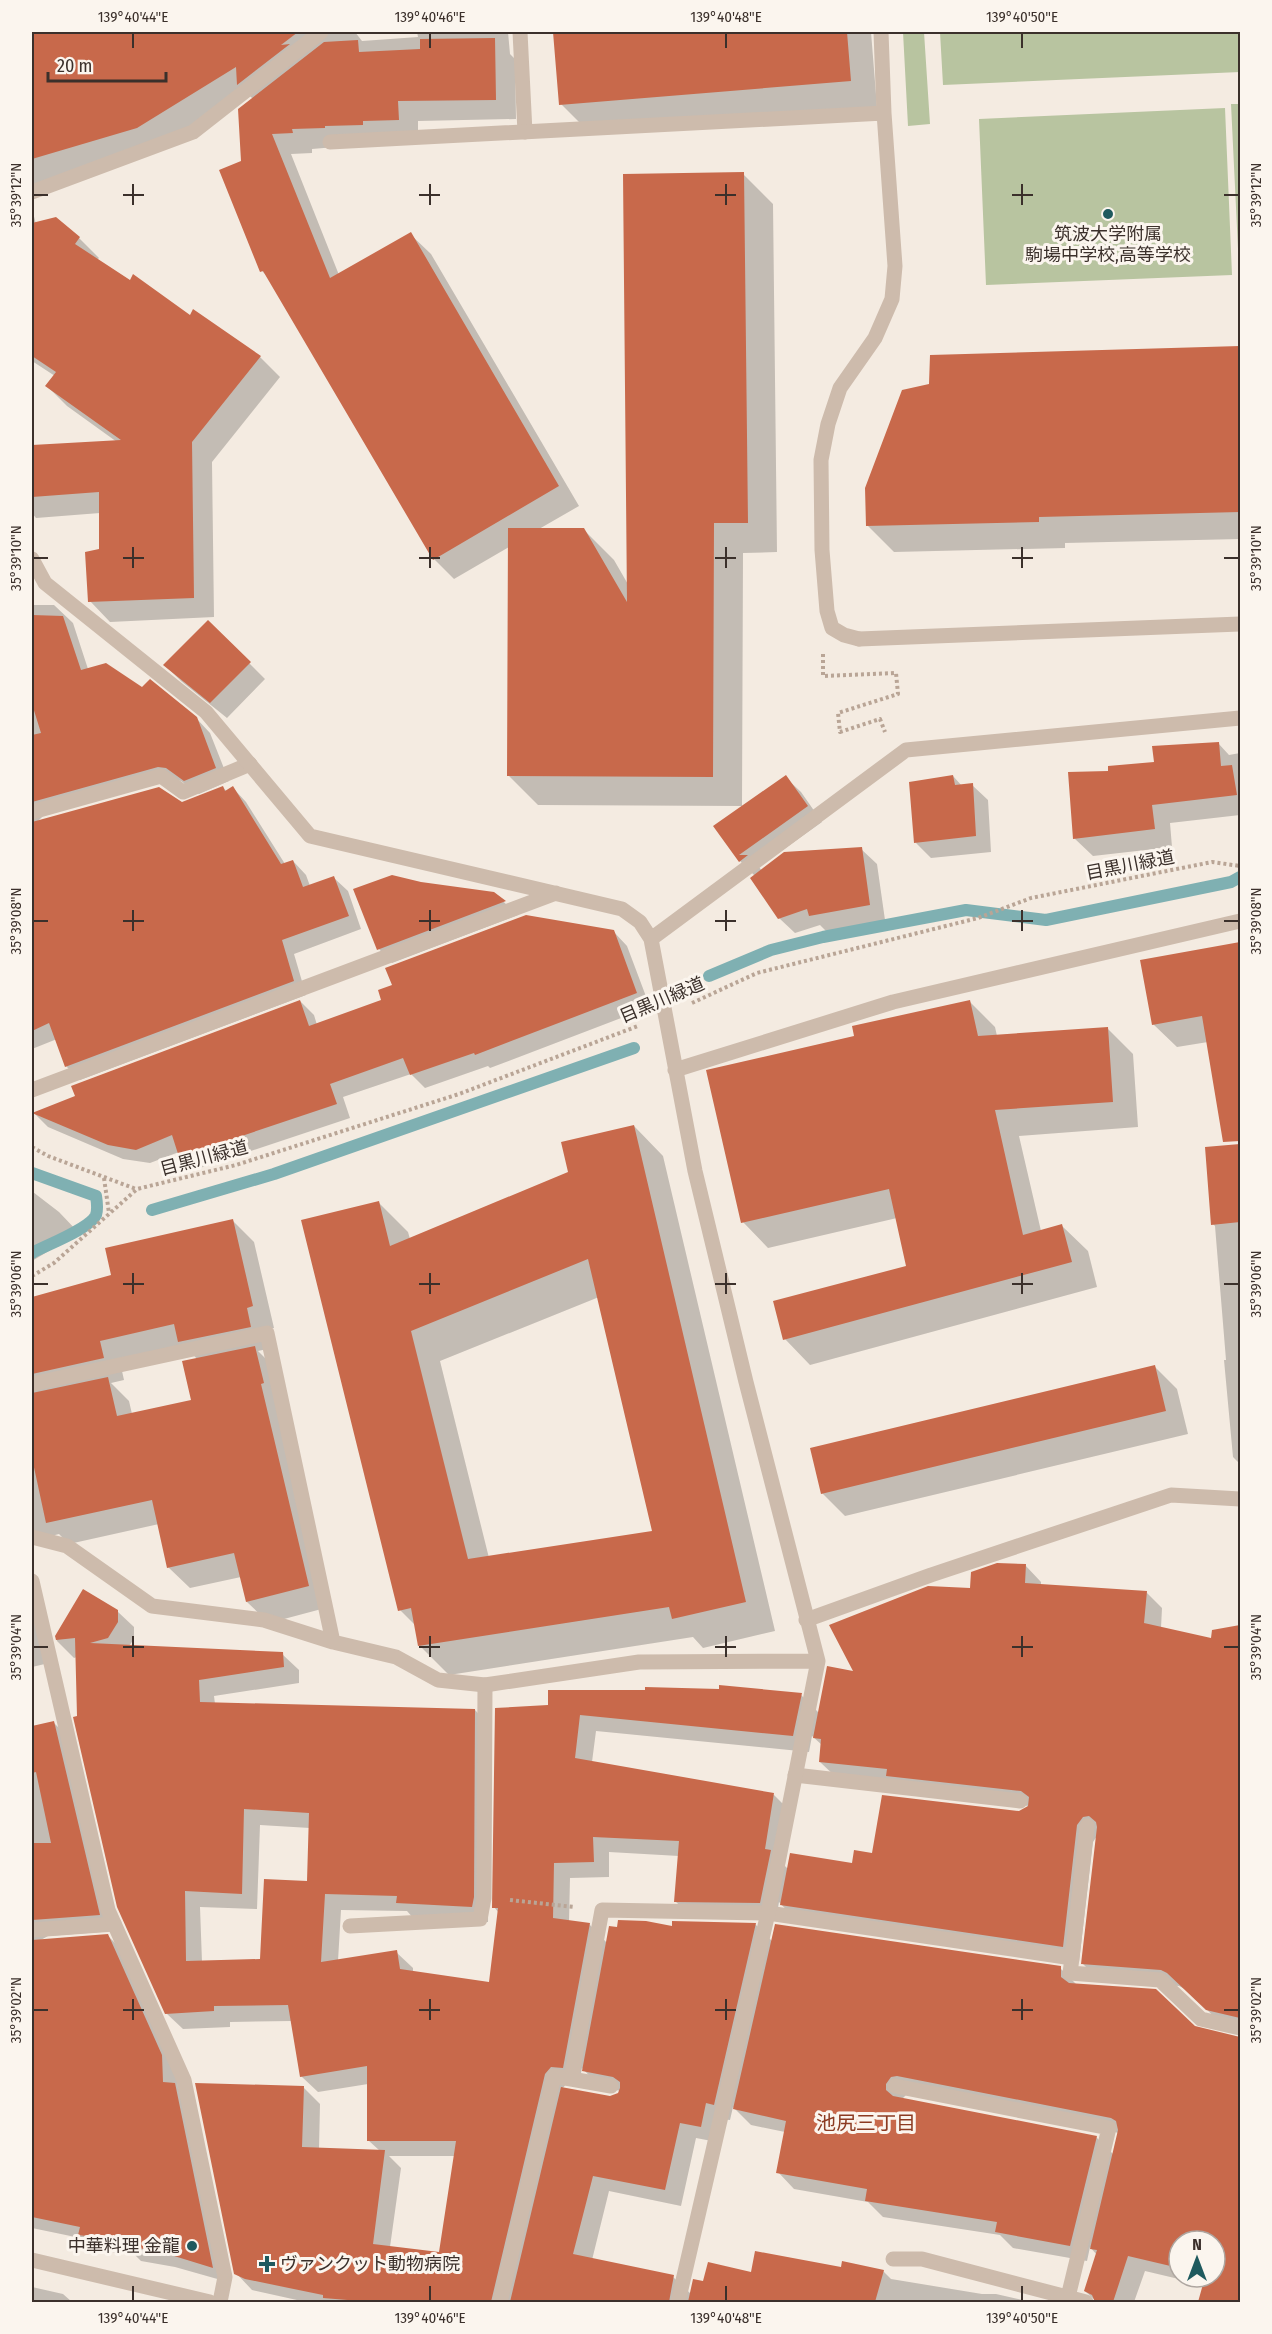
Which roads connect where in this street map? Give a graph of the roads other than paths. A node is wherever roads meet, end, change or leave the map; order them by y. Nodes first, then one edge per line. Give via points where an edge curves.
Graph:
1 (321, 32) edge
2 (520, 32) edge
3 (881, 32) edge
4 (884, 113) junction
5 (525, 132) junction
6 (330, 142) dead end
7 (32, 192) edge
8 (32, 560) edge
9 (1240, 624) edge
10 (1240, 718) edge
11 (250, 764) junction
12 (32, 812) edge
13 (556, 894) junction
14 (1240, 921) edge
15 (651, 939) junction
16 (675, 1070) junction
17 (32, 1090) edge
18 (32, 1384) edge
19 (1240, 1499) edge
20 (32, 1537) edge
21 (32, 1581) edge
22 (806, 1620) junction
23 (333, 1642) junction
24 (818, 1661) junction
25 (485, 1685) junction
26 (795, 1776) junction
27 (1020, 1801) dead end
28 (1087, 1826) dead end
29 (768, 1913) junction
30 (114, 1924) junction
31 (350, 1926) dead end
32 (32, 1930) edge
33 (1072, 1958) junction
34 (1240, 2028) edge
35 (571, 2079) junction
36 (611, 2086) dead end
37 (895, 2086) dead end
38 (893, 2259) dead end
39 (32, 2260) edge
40 (1068, 2298) junction
41 (210, 2302) edge
42 (220, 2302) edge
43 (500, 2302) edge
44 (678, 2302) edge
45 (1086, 2302) edge

1 - 7 street via 193,132
2 - 5 street
3 - 4 street
4 - 5 street
4 - 9 street via 895,266 892,299 875,338 840,388 821,460 822,550 832,628 859,639
5 - 6 street
8 - 11 street via 45,583 206,712
10 - 15 street via 906,750
11 - 12 street via 183,792 161,776
11 - 13 street via 310,836
13 - 15 street via 622,909 640,922
13 - 17 street
14 - 16 street via 893,1002
15 - 16 street
16 - 22 street via 695,1170
18 - 23 street via 267,1333
19 - 22 street via 1171,1495
20 - 23 street via 67,1546 152,1606 264,1620
21 - 30 street
22 - 24 street
23 - 25 street via 396,1657 438,1680
24 - 25 street via 639,1662
24 - 26 street
25 - 31 street via 484,1898 480,1918
26 - 27 street
26 - 29 street
28 - 33 street
29 - 33 street
29 - 35 street via 602,1910
29 - 44 street
30 - 32 street
30 - 42 street via 184,2080 225,2277
33 - 34 street via 1070,1973 1160,1980 1201,2019
35 - 36 street
35 - 43 street via 554,2076
37 - 40 street via 1109,2128
38 - 40 street via 922,2259
39 - 41 street
40 - 45 street

